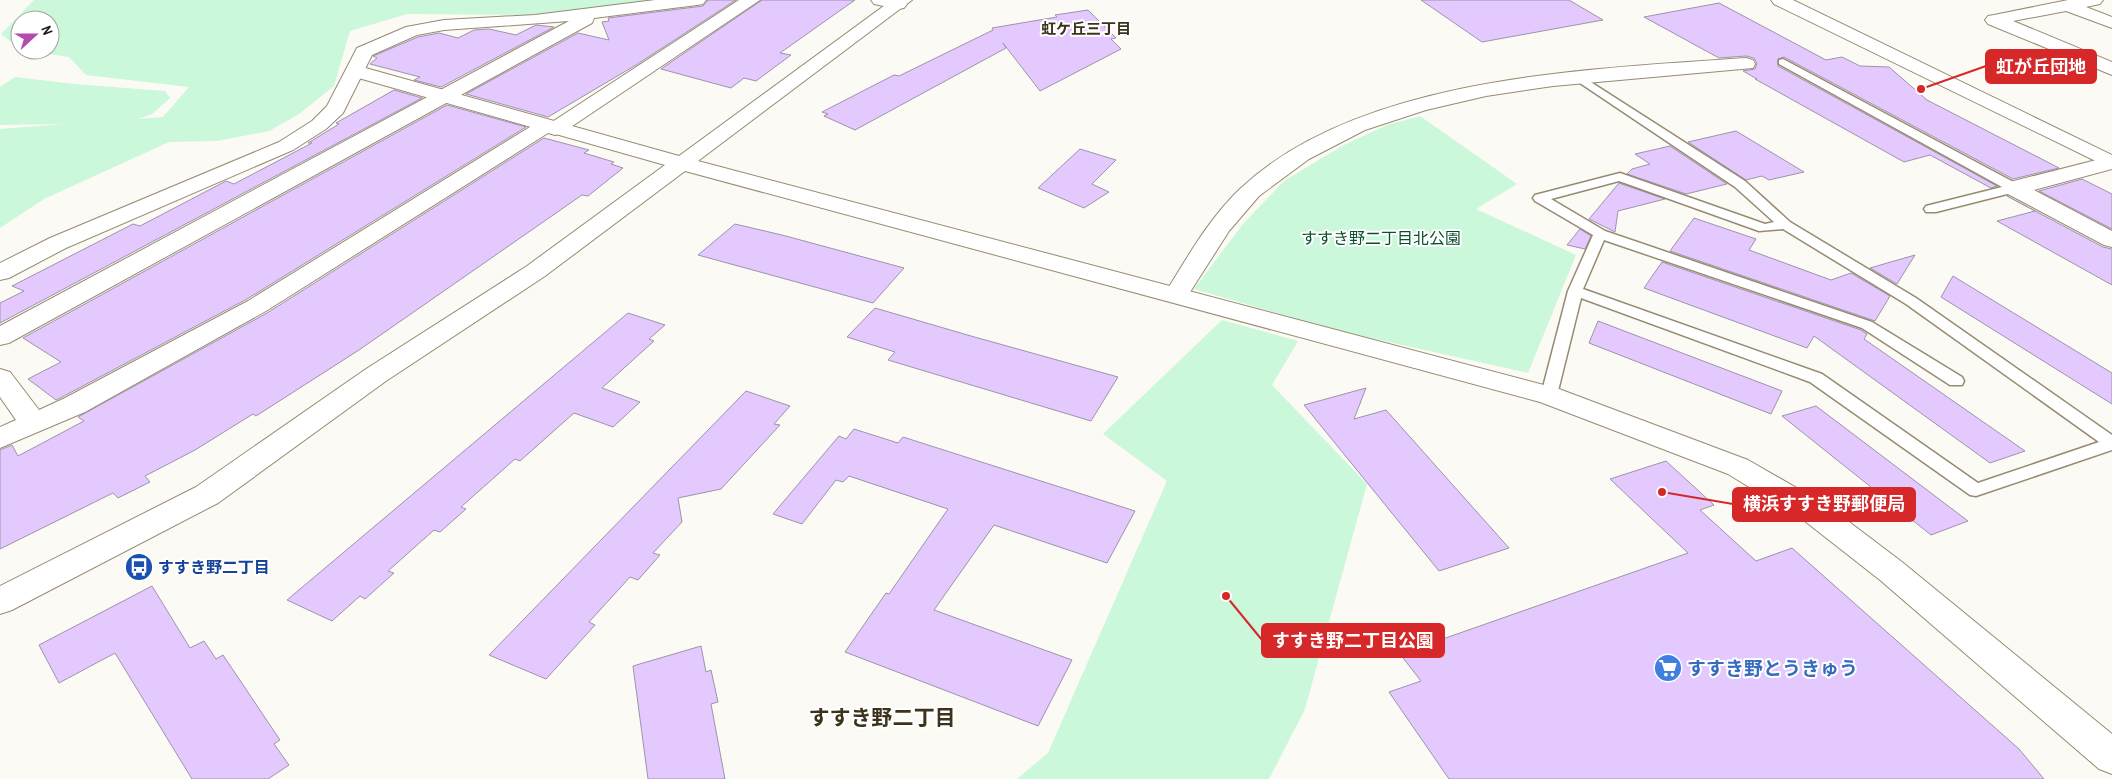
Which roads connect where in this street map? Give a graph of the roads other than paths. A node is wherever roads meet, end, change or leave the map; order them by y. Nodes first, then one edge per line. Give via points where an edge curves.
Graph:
1 (697, 0) edge
2 (751, 0) edge
3 (1780, 0) edge
4 (894, 1) edge
5 (2083, 2) edge
6 (598, 12) junction
7 (2112, 23) edge
8 (1783, 62) dead end
9 (1746, 64) dead end
10 (2112, 70) edge
11 (354, 72) junction
12 (1575, 75) junction
13 (445, 97) junction
14 (550, 127) junction
15 (2112, 162) edge
16 (682, 163) junction
17 (2014, 188) junction
18 (1931, 209) dead end
19 (1785, 225) junction
20 (1600, 234) junction
21 (2112, 240) edge
22 (0, 273) edge
23 (1575, 292) junction
24 (1176, 295) junction
25 (0, 337) edge
26 (0, 378) edge
27 (1956, 381) dead end
28 (1549, 395) junction
29 (34, 423) junction
30 (0, 438) edge
31 (2112, 443) edge
32 (0, 601) edge
33 (2112, 757) edge

1 - 6 street
2 - 14 street
3 - 15 street
4 - 16 street
5 - 7 street
5 - 10 street via 1994,20
6 - 11 street via 535,20 444,25 412,31 364,52
6 - 13 street
8 - 17 lane
9 - 12 street
11 - 13 street
11 - 22 street via 336,109 319,125 286,146 58,243
12 - 19 lane via 1740,184
12 - 24 street via 1460,95 1378,118 1331,138 1292,161 1252,191 1229,215
13 - 14 street
13 - 25 street
14 - 16 street
14 - 29 street via 257,306 75,405
15 - 17 street
16 - 24 street
16 - 32 street via 536,271 376,375 207,495
17 - 18 lane
17 - 21 street
19 - 20 lane via 1764,228 1620,177 1540,198
19 - 31 lane via 1911,302
20 - 23 lane
20 - 27 lane via 1867,326
23 - 28 lane
23 - 31 lane via 1816,378 1976,490
24 - 28 street
26 - 29 street
28 - 33 street via 1738,467 1817,514
29 - 30 street

